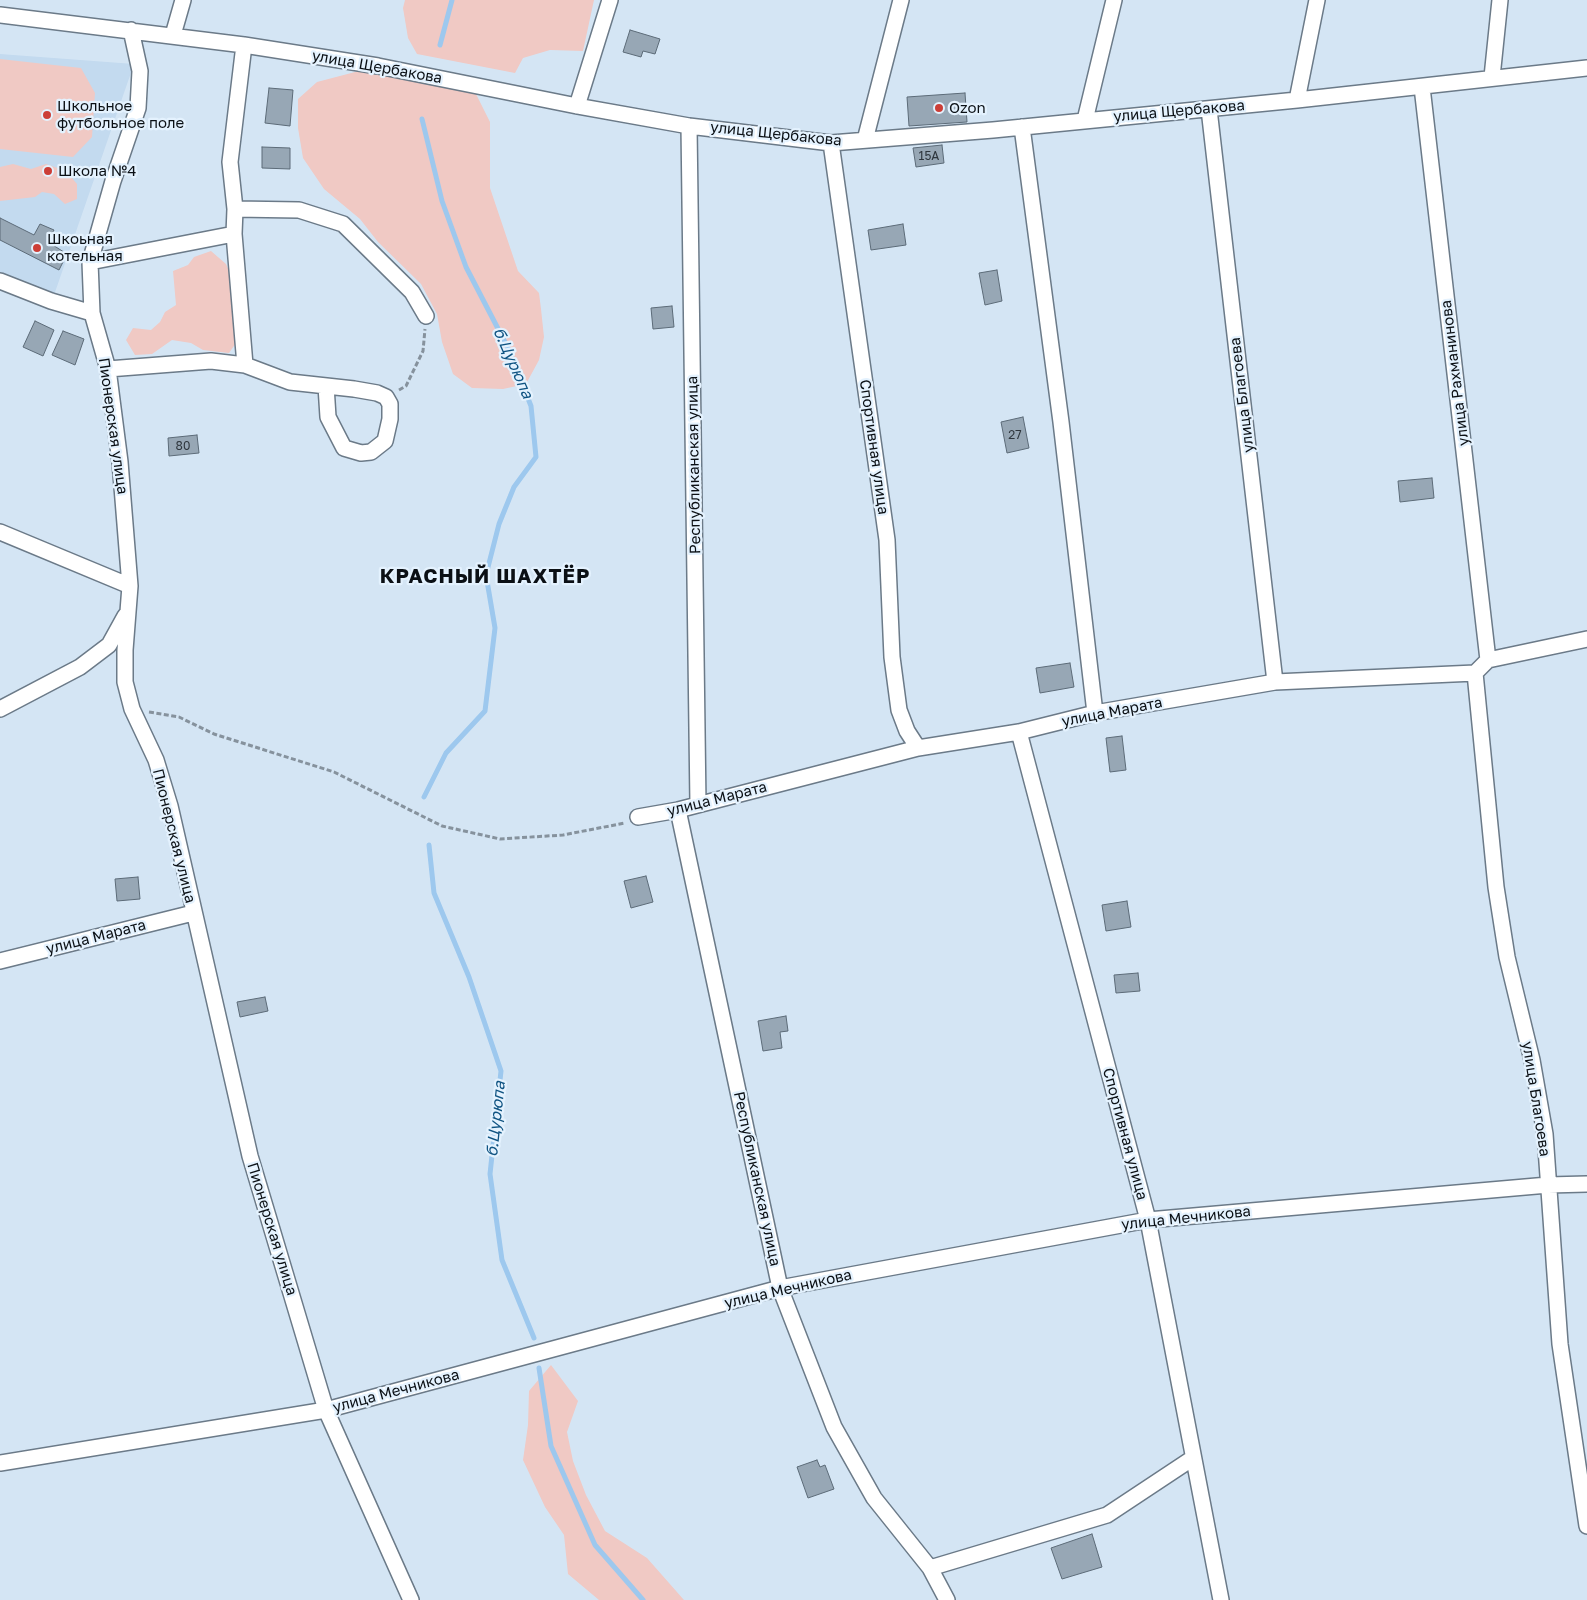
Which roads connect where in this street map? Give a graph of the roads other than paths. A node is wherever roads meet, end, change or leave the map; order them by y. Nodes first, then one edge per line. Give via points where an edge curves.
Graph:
1 (182, 0) edge
2 (610, 0) edge
3 (901, 0) edge
4 (1114, 0) edge
5 (1318, 0) edge
6 (1500, 0) edge
7 (0, 15) edge
8 (131, 30) junction
9 (173, 36) junction
10 (244, 45) junction
11 (1587, 68) edge
12 (1492, 77) junction
13 (1422, 87) junction
14 (1297, 100) junction
15 (577, 106) junction
16 (1209, 109) junction
17 (1085, 120) junction
18 (689, 126) junction
19 (1022, 127) junction
20 (865, 140) junction
21 (830, 143) junction
22 (235, 209) junction
23 (234, 234) junction
24 (90, 262) junction
25 (0, 281) edge
26 (92, 313) junction
27 (426, 316) road end
28 (245, 365) junction
29 (108, 369) junction
30 (326, 386) junction
31 (0, 532) edge
32 (130, 586) junction
33 (128, 610) junction
34 (1587, 639) edge
35 (1488, 660) junction
36 (1475, 673) junction
37 (1275, 682) junction
38 (0, 709) edge
39 (1094, 713) junction
40 (1019, 732) junction
41 (918, 748) junction
42 (698, 805) junction
43 (678, 810) junction
44 (638, 817) road end
45 (193, 913) junction
46 (0, 961) edge
47 (1587, 1184) edge
48 (1548, 1185) junction
49 (1148, 1220) junction
50 (780, 1288) junction
51 (326, 1410) junction
52 (1193, 1458) junction
53 (0, 1463) edge
54 (1587, 1526) edge
55 (930, 1568) junction
56 (411, 1600) edge
57 (947, 1600) edge
58 (1221, 1600) edge

1 - 9 street
2 - 15 street
3 - 20 street
4 - 17 street
5 - 14 street
6 - 12 street
7 - 8 street, улица Щербакова
8 - 9 street, улица Щербакова
8 - 24 street, Пионерская улица via 140,71 138,108
9 - 10 street, улица Щербакова
10 - 15 street, улица Щербакова via 378,66
10 - 22 street via 230,162
11 - 12 street, улица Щербакова
12 - 13 street, улица Щербакова
13 - 14 street, улица Щербакова
13 - 35 street, улица Рахманинова
14 - 16 street, улица Щербакова
15 - 18 street, улица Щербакова
16 - 17 street, улица Щербакова
16 - 37 street, улица Благоева
17 - 19 street, улица Щербакова
18 - 21 street, улица Щербакова
18 - 42 street, Республиканская улица
19 - 20 street, улица Щербакова
19 - 39 street via 1061,422
20 - 21 street, улица Щербакова
21 - 41 street, Спортивная улица via 887,540 892,657 899,710
22 - 23 street
22 - 27 street via 299,210 343,224 412,292
23 - 24 street
23 - 28 street
24 - 26 street, Пионерская улица
25 - 26 street
26 - 29 street, Пионерская улица
28 - 29 street via 210,362
28 - 30 street via 290,382
29 - 32 street, Пионерская улица via 120,462
30 - 30 street via 386,396 390,404 390,419 385,441 371,452 344,448 328,417
31 - 32 street
32 - 33 street, Пионерская улица
33 - 38 street via 109,645 80,667
33 - 45 street, Пионерская улица via 124,665 132,709 156,760 170,806
34 - 35 street
35 - 36 street
36 - 37 street, улица Марата
36 - 48 street, улица Благоева via 1496,888 1545,1134
37 - 39 street, улица Марата
39 - 40 street, улица Марата
40 - 41 street, улица Марата
40 - 49 street, Спортивная улица
41 - 42 street, улица Марата
42 - 43 street, улица Марата
43 - 44 street, улица Марата
43 - 50 street, Республиканская улица
45 - 46 street, улица Марата
45 - 51 street, Пионерская улица via 250,1156
47 - 48 street, улица Мечникова
48 - 49 street, улица Мечникова
48 - 54 street, улица Благоева via 1560,1344
49 - 50 street, улица Мечникова
49 - 52 street, Спортивная улица
50 - 51 street, улица Мечникова
50 - 55 street, Республиканская улица via 834,1427 874,1498
51 - 53 street, улица Мечникова
51 - 56 street, Пионерская улица
52 - 55 street via 1107,1515
52 - 58 street, Спортивная улица
55 - 57 street, Республиканская улица

